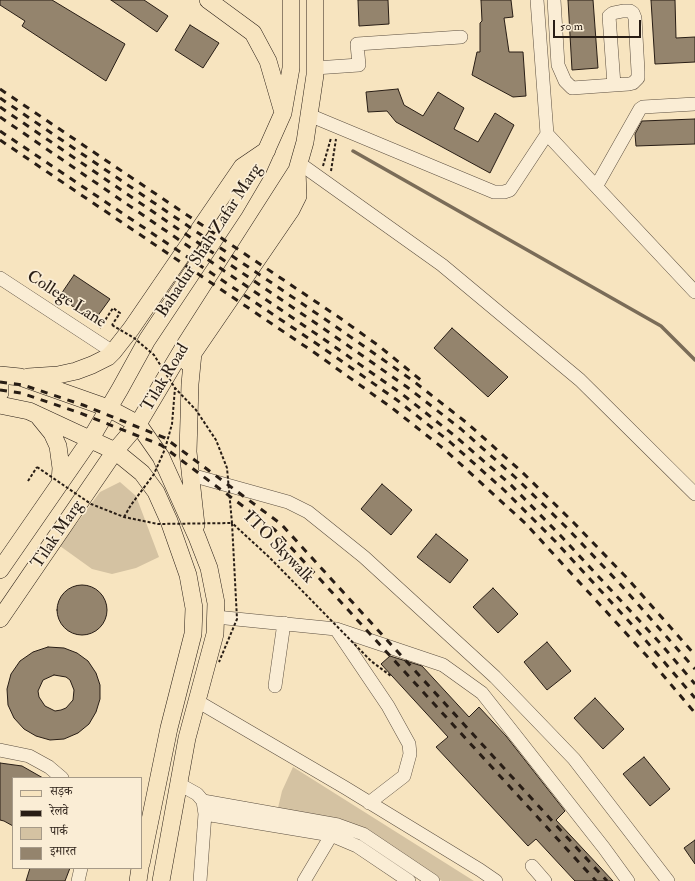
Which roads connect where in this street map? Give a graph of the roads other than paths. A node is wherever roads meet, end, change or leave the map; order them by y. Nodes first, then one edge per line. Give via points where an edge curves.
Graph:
1 (208, 0) edge
2 (291, 0) edge
3 (315, 0) edge
4 (537, 0) edge
5 (554, 0) edge
6 (461, 36) dead end
7 (315, 68) junction
8 (614, 85) junction
9 (695, 104) edge
10 (283, 113) junction
11 (309, 115) junction
12 (547, 134) junction
13 (267, 150) junction
14 (298, 167) junction
15 (597, 185) junction
16 (0, 278) edge
17 (695, 292) edge
18 (131, 329) junction
19 (193, 332) joint
20 (146, 340) junction
21 (113, 352) junction
22 (193, 353) junction
23 (0, 375) edge
24 (20, 377) junction
25 (0, 384) edge
26 (0, 392) edge
27 (0, 405) edge
28 (108, 408) junction
29 (36, 414) junction
30 (141, 429) junction
31 (90, 440) junction
32 (115, 451) junction
33 (191, 475) junction
34 (60, 482) junction
35 (695, 494) edge
36 (197, 537) junction
37 (209, 568) junction
38 (0, 570) edge
39 (187, 573) junction
40 (216, 617) junction
41 (0, 619) edge
42 (284, 623) junction
43 (336, 629) junction
44 (275, 686) dead end
45 (197, 701) junction
46 (0, 750) edge
47 (61, 777) edge
48 (178, 784) junction
49 (203, 800) junction
50 (370, 803) junction
51 (205, 814) junction
52 (334, 830) junction
53 (142, 859) edge
54 (532, 866) dead end
55 (81, 869) edge
56 (140, 869) edge
57 (78, 881) edge
58 (138, 881) edge
59 (160, 881) edge
60 (200, 881) edge
61 (304, 881) edge
62 (409, 881) edge
63 (433, 881) edge
64 (496, 881) edge
65 (545, 881) edge
66 (628, 881) edge
67 (668, 881) edge

1 - 10 main road via 254,33 268,61
2 - 10 main road, Bahadur Shah Zafar Marg via 291,68
3 - 7 main road, Bahadur Shah Zafar Marg
4 - 12 street
5 - 8 street via 558,65 565,81 572,88
6 - 7 street via 357,44 359,65
7 - 11 main road, Bahadur Shah Zafar Marg
8 - 8 street via 609,16 630,11 635,18 638,78 634,84
9 - 15 street via 640,109
10 - 13 main road, Bahadur Shah Zafar Marg
11 - 12 street via 499,193 510,190
11 - 14 main road, Bahadur Shah Zafar Marg
12 - 15 street
13 - 18 main road via 242,167
13 - 20 main road, Bahadur Shah Zafar Marg via 235,208
14 - 19 main road, Bahadur Shah Zafar Marg
14 - 22 main road via 298,196 291,210
14 - 35 street via 442,265 580,380
15 - 17 street
16 - 21 street, College Lane
18 - 20 main road
18 - 21 main road
19 - 30 main road, Tilak Road
20 - 28 main road, Tilak Road
21 - 24 main road via 76,371 41,377
22 - 30 main road via 160,409
22 - 33 main road via 188,438
23 - 24 main road
24 - 28 main road
25 - 26 main road
27 - 29 main road via 29,410
28 - 30 main road
28 - 31 main road, Tilak Road
29 - 31 main road
29 - 34 main road via 48,427 58,446
30 - 32 main road, Tilak Marg
30 - 36 main road via 161,457
31 - 32 main road
31 - 34 main road, Tilak Marg
32 - 39 main road via 142,474 156,492
32 - 41 main road, Tilak Marg
33 - 36 main road
33 - 67 street via 288,502 308,512 364,557 495,677 574,759
34 - 38 main road, Tilak Marg
36 - 37 main road
37 - 39 main road
37 - 40 main road
39 - 53 main road via 194,608 193,634 168,728
40 - 42 street
40 - 45 main road
42 - 43 street
42 - 44 street
43 - 50 street via 388,706 408,744 410,754 404,776
43 - 66 street via 443,665 482,692
45 - 48 main road
45 - 50 street
46 - 47 street via 29,756
48 - 49 street
48 - 59 main road
49 - 51 street
49 - 52 street
50 - 64 street
51 - 52 street
51 - 60 street
52 - 61 street
52 - 62 street
52 - 63 street via 363,834
54 - 65 street
55 - 57 street
56 - 58 main road

